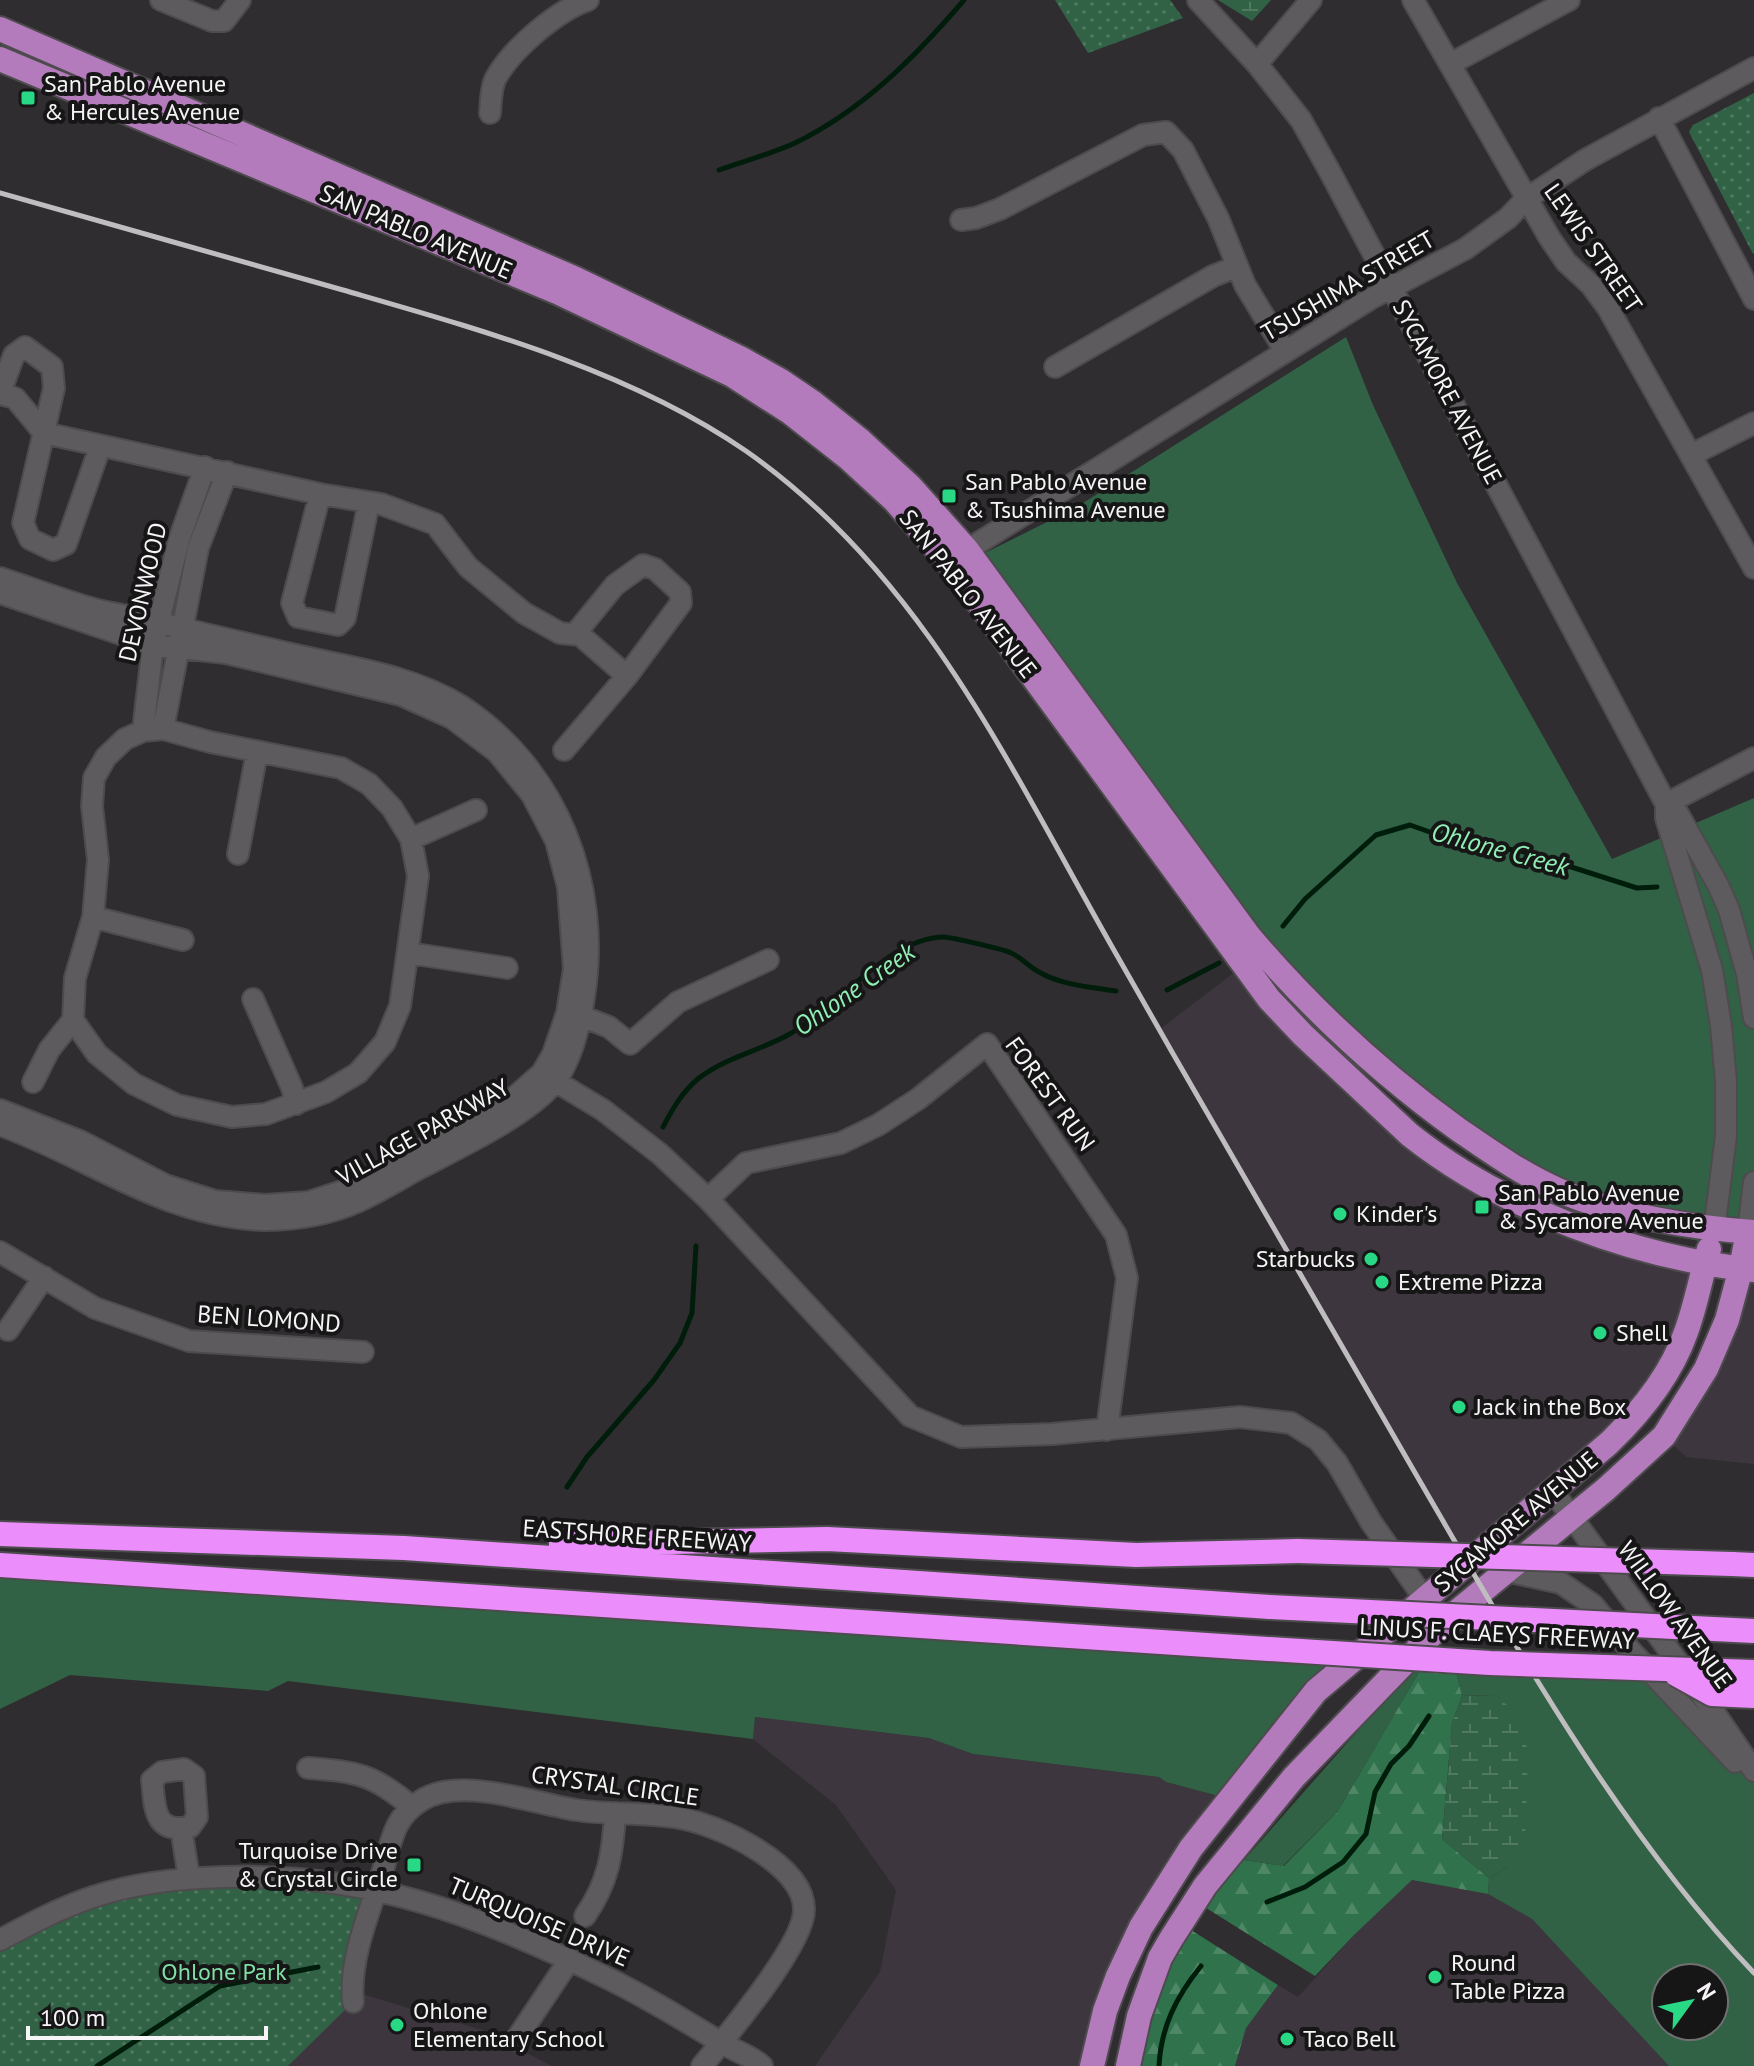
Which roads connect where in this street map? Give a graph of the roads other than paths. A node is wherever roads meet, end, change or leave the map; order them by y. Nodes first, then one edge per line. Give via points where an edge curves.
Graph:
1 (161, 0) edge
2 (240, 0) edge
3 (588, 0) edge
4 (1198, 0) edge
5 (1311, 0) edge
6 (1413, 0) edge
7 (1569, 0) edge
8 (0, 29) edge
9 (0, 59) edge
10 (1257, 64) junction
11 (1450, 64) junction
12 (1754, 68) edge
13 (490, 113) dead end
14 (1659, 118) junction
15 (1526, 199) junction
16 (961, 220) dead end
17 (1236, 267) junction
18 (1391, 286) junction
19 (1754, 299) edge
20 (1285, 351) junction
21 (1055, 367) dead end
22 (0, 394) edge
23 (1754, 423) edge
24 (44, 433) junction
25 (100, 447) junction
26 (1691, 455) junction
27 (205, 467) junction
28 (227, 472) junction
29 (320, 494) junction
30 (369, 502) junction
31 (967, 550) junction
32 (1754, 568) edge
33 (0, 578) edge
34 (0, 593) edge
35 (160, 623) junction
36 (575, 634) junction
37 (179, 639) junction
38 (153, 645) junction
39 (627, 676) junction
40 (153, 730) junction
41 (564, 750) dead end
42 (257, 752) junction
43 (1754, 758) edge
44 (1666, 804) junction
45 (476, 810) dead end
46 (411, 839) junction
47 (238, 854) dead end
48 (93, 917) junction
49 (183, 940) dead end
50 (409, 953) junction
51 (768, 960) dead end
52 (507, 968) dead end
53 (1750, 995) junction
54 (1716, 996) junction
55 (253, 999) dead end
56 (581, 1016) junction
57 (1754, 1018) edge
58 (73, 1020) junction
59 (548, 1078) junction
60 (33, 1082) dead end
61 (296, 1104) junction
62 (0, 1110) edge
63 (0, 1125) edge
64 (1754, 1182) edge
65 (708, 1199) junction
66 (1714, 1231) junction
67 (1751, 1232) edge
68 (0, 1252) edge
69 (1705, 1263) junction
70 (1748, 1269) edge
71 (44, 1277) junction
72 (8, 1330) dead end
73 (363, 1352) dead end
74 (1107, 1430) junction
75 (1552, 1490) junction
76 (1570, 1516) junction
77 (0, 1534) edge
78 (404, 1548) junction
79 (1743, 1564) edge
80 (0, 1565) edge
81 (1506, 1571) junction
82 (1425, 1599) junction
83 (1270, 1607) joint
84 (1442, 1624) junction
85 (1754, 1631) edge
86 (1670, 1671) junction
87 (1754, 1672) edge
88 (1754, 1696) edge
89 (308, 1768) dead end
90 (1754, 1771) edge
91 (1754, 1783) edge
92 (412, 1807) junction
93 (615, 1813) junction
94 (181, 1828) dead end
95 (189, 1878) junction
96 (377, 1888) junction
97 (585, 1916) dead end
98 (0, 1940) edge
99 (570, 1959) junction
100 (353, 2002) dead end
101 (516, 2040) dead end
102 (721, 2043) junction
103 (702, 2066) edge
104 (733, 2066) edge
105 (762, 2066) edge
106 (1092, 2066) edge
107 (1128, 2066) edge

1 - 2 street via 212,21 224,21
3 - 13 street via 553,18 506,65 495,78
4 - 10 street, SYCAMORE AVENUE
5 - 10 street
6 - 11 street, LEWIS STREET
7 - 11 street
8 - 31 main road, SAN PABLO AVENUE via 576,279 740,358 781,381 861,441
9 - 69 main road, SAN PABLO AVENUE via 557,292 732,375 777,402 895,501 951,565 1269,999 1399,1125 1429,1150 1548,1216 1621,1243
10 - 18 street, SYCAMORE AVENUE via 1301,120
11 - 15 street, LEWIS STREET
12 - 14 street, TSUSHIMA STREET
14 - 15 street, TSUSHIMA STREET
14 - 19 street
15 - 18 street, TSUSHIMA STREET via 1465,249
15 - 26 street, LEWIS STREET via 1566,262 1608,308
16 - 17 street via 1000,209 1143,135 1166,132 1190,163
17 - 20 street
17 - 21 street
18 - 20 street, TSUSHIMA STREET
18 - 44 street, SYCAMORE AVENUE
20 - 31 street, TSUSHIMA STREET
22 - 24 street via 15,398
22 - 24 street via 14,355 25,347 52,367 54,388
23 - 26 street
24 - 25 street
24 - 25 street via 23,523 30,539 53,550 66,544
25 - 27 street
26 - 32 street, LEWIS STREET
27 - 28 street
27 - 35 street, DEVONWOOD via 179,540
28 - 29 street
28 - 37 street, DEVONWOOD via 198,548
29 - 30 street
29 - 30 street via 292,603 298,617 338,625 345,618
30 - 36 street via 435,524 468,567 524,613 560,633
31 - 66 main road, SAN PABLO AVENUE via 1249,936 1291,986 1374,1063 1431,1112 1507,1163 1559,1190
33 - 35 street, VILLAGE PARKWAY via 95,609
34 - 38 street, VILLAGE PARKWAY
35 - 37 street, VILLAGE PARKWAY
35 - 38 street, DEVONWOOD
36 - 39 street
36 - 39 street via 615,585 643,565 655,569 680,592 681,603
37 - 38 street, VILLAGE PARKWAY
37 - 40 street, DEVONWOOD
37 - 56 street, VILLAGE PARKWAY via 406,681 459,705 507,742 544,787 569,836 579,873 588,970
37 - 59 street, VILLAGE PARKWAY via 401,695 452,718 497,752 532,795 556,841 568,887 574,969
38 - 40 street, DEVONWOOD
39 - 41 street
40 - 42 street
40 - 48 street via 125,739 94,778 98,860
42 - 46 street via 341,768 369,784
42 - 47 street
43 - 44 street
44 - 53 street, SYCAMORE AVENUE via 1677,812 1718,885
44 - 54 street, SYCAMORE AVENUE
45 - 46 street
46 - 50 street via 418,876
48 - 49 street
48 - 58 street via 75,978
50 - 52 street
50 - 61 street via 400,1006 385,1042 358,1073
51 - 56 street via 678,1002 630,1044 609,1027
53 - 54 street
53 - 57 street, SYCAMORE AVENUE
54 - 66 street, SYCAMORE AVENUE via 1726,1136
55 - 61 street
56 - 59 street, VILLAGE PARKWAY via 566,1059
58 - 60 street
58 - 61 street via 97,1054 134,1084 177,1105 232,1117
59 - 62 street, VILLAGE PARKWAY via 352,1188 309,1202 265,1205 215,1201 165,1185 80,1141
59 - 63 street, VILLAGE PARKWAY via 517,1114 358,1202 312,1216 265,1220 213,1215 159,1198
59 - 65 street via 603,1110
64 - 67 street, SYCAMORE AVENUE
65 - 74 street via 910,1416 961,1437
65 - 74 street, FOREST RUN via 746,1163 841,1143 878,1125 987,1044 1116,1235 1127,1278
66 - 67 main road, SAN PABLO AVENUE
66 - 69 main road, SYCAMORE AVENUE
67 - 70 main road, SYCAMORE AVENUE
68 - 71 street, BEN LOMOND
69 - 70 main road, SAN PABLO AVENUE
69 - 75 main road, SYCAMORE AVENUE via 1686,1333 1653,1394 1618,1434
70 - 76 main road, SYCAMORE AVENUE via 1706,1369 1664,1436
71 - 72 street
71 - 73 street, BEN LOMOND via 95,1308 189,1341
74 - 82 street via 1240,1417 1291,1423 1318,1440 1337,1463
75 - 76 street, WILLOW AVENUE
75 - 82 main road, SYCAMORE AVENUE
76 - 81 main road, SYCAMORE AVENUE
76 - 90 street, WILLOW AVENUE
77 - 78 highway, EASTSHORE FREEWAY
78 - 79 highway, bridge via 827,1539 1136,1555 1298,1551
78 - 83 highway, EASTSHORE FREEWAY
80 - 86 highway, LINUS F. CLAEYS FREEWAY, bridge
81 - 84 main road, SYCAMORE AVENUE
81 - 91 street via 1561,1583 1593,1605
82 - 84 street
82 - 106 main road, SYCAMORE AVENUE via 1316,1691 1191,1848 1141,1927 1118,1976
83 - 85 highway, LINUS F. CLAEYS FREEWAY, bridge
84 - 107 main road, SYCAMORE AVENUE via 1294,1777 1205,1886 1160,1958
86 - 87 highway, LINUS F. CLAEYS FREEWAY, bridge
86 - 88 highway, bridge via 1712,1694
89 - 92 street via 365,1775
92 - 93 street, CRYSTAL CIRCLE via 435,1794 473,1790
92 - 96 street via 397,1826
93 - 97 street via 608,1871
93 - 102 street, CRYSTAL CIRCLE via 679,1818 713,1827 779,1866 799,1889 804,1913 799,1930
94 - 95 street
95 - 96 street, TURQUOISE DRIVE via 284,1877
95 - 98 street, TURQUOISE DRIVE via 95,1897
96 - 99 street, TURQUOISE DRIVE via 476,1918
96 - 100 street via 357,1950
99 - 101 street
99 - 102 street, TURQUOISE DRIVE
102 - 103 street, CRYSTAL CIRCLE
102 - 104 street, TURQUOISE DRIVE
102 - 105 street, TURQUOISE DRIVE

